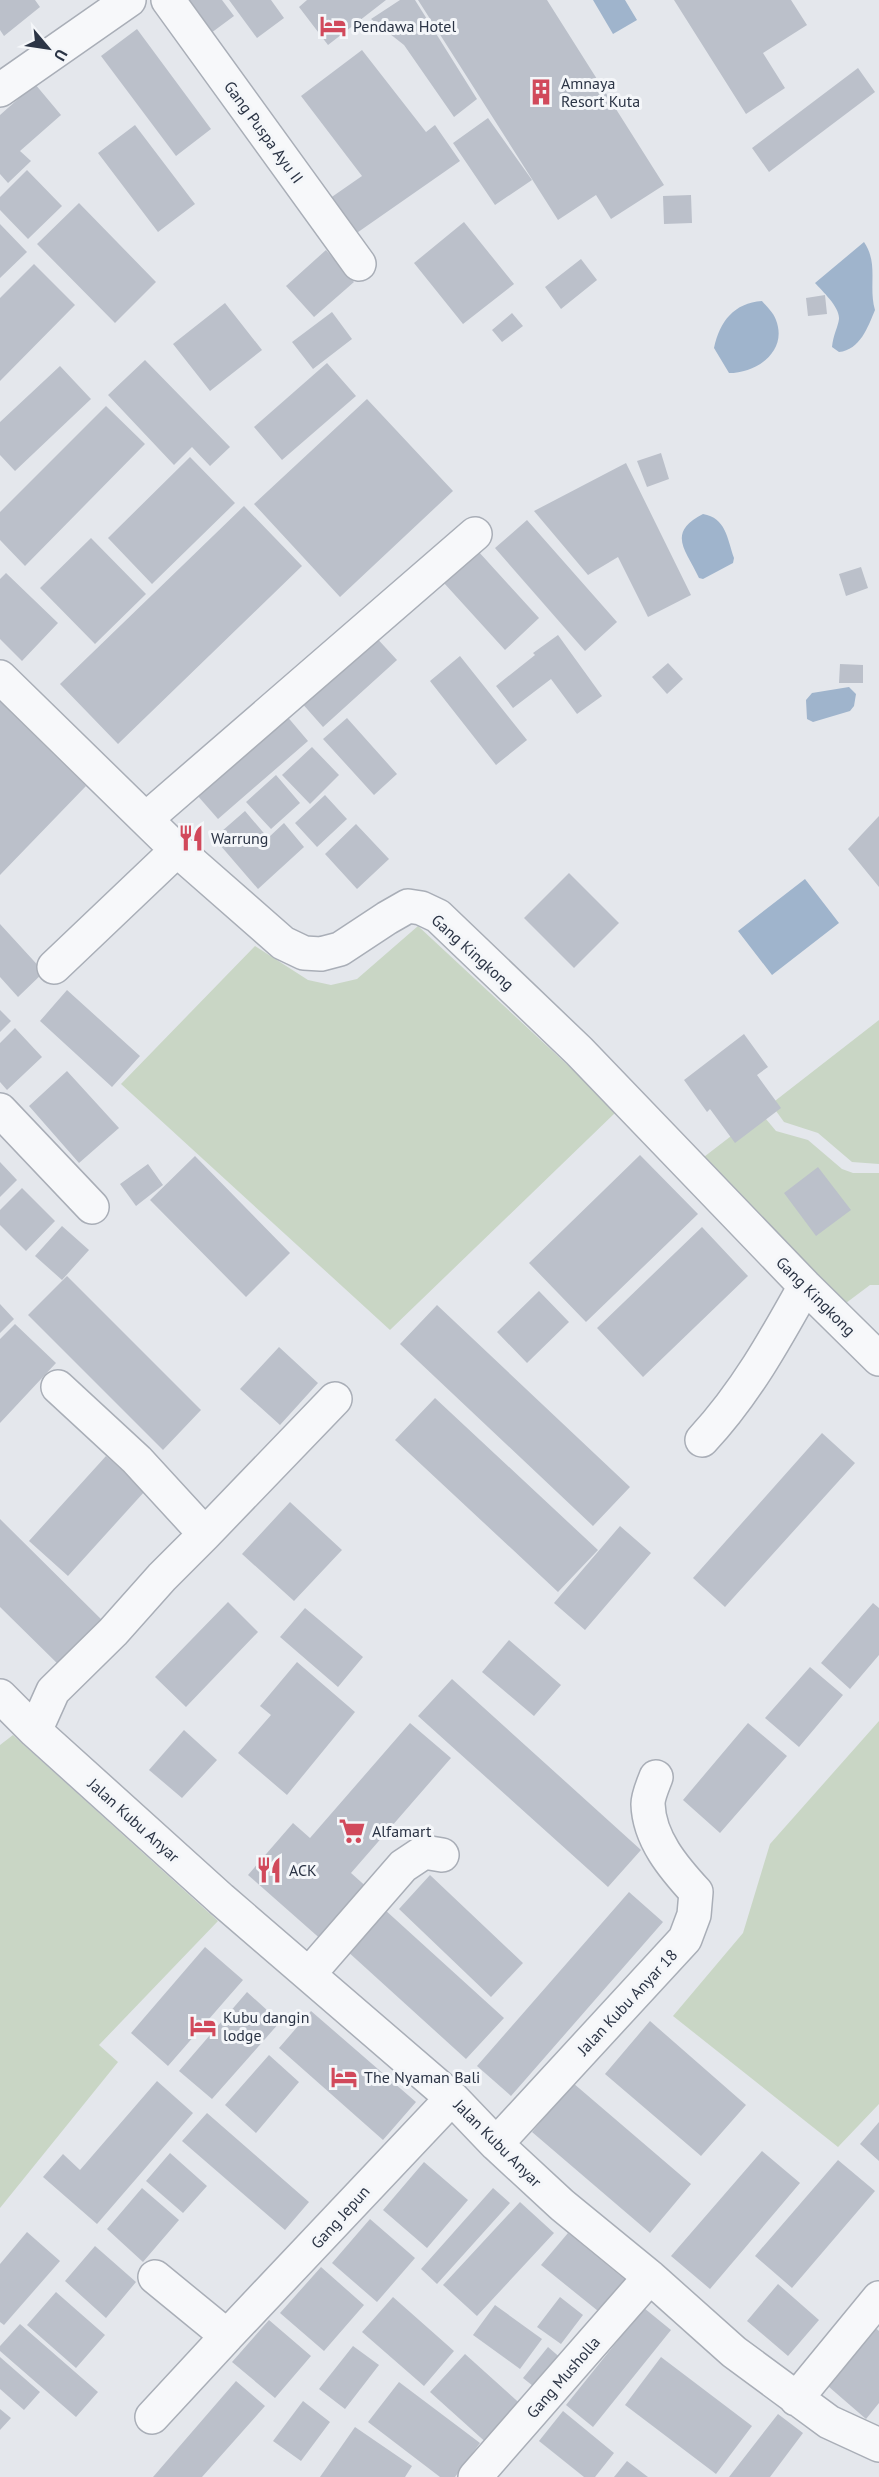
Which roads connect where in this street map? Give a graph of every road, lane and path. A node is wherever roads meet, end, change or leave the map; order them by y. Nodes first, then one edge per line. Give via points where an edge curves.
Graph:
1 (129, 0) edge
2 (168, 0) edge
3 (0, 90) edge
4 (359, 264) dead end
5 (475, 534) dead end
6 (0, 677) edge
7 (146, 819) junction
8 (177, 850) junction
9 (54, 967) dead end
10 (0, 1110) edge
11 (92, 1207) dead end
12 (805, 1286) junction
13 (879, 1359) edge
14 (58, 1387) dead end
15 (335, 1399) dead end
16 (702, 1440) dead end
17 (205, 1534) junction
18 (0, 1696) edge
19 (35, 1731) junction
20 (656, 1777) dead end
21 (442, 1855) dead end
22 (309, 1974) junction
23 (452, 2098) junction
24 (496, 2144) junction
25 (155, 2277) dead end
26 (650, 2277) junction
27 (879, 2298) edge
28 (227, 2336) junction
29 (796, 2399) junction
30 (152, 2417) dead end
31 (879, 2445) edge
32 (476, 2477) edge

1 - 3 street
2 - 4 street, Gang Puspa Ayu II
5 - 7 street
6 - 7 street, Gang Kingkong
7 - 8 street, Gang Kingkong
8 - 9 street
8 - 12 street, Gang Kingkong via 283,943 304,953 340,949 408,906 438,916 579,1051
10 - 11 street
12 - 13 street, Gang Kingkong
12 - 16 street via 770,1349 724,1417
14 - 17 street via 137,1460
15 - 17 street
17 - 19 street via 53,1690
18 - 19 street, Jalan Kubu Anyar
19 - 22 street, Jalan Kubu Anyar
20 - 24 street, Jalan Kubu Anyar 18 via 648,1802 652,1830 673,1867 696,1892 694,1915 685,1939
21 - 22 street via 424,1852 403,1866
22 - 23 street, Jalan Kubu Anyar
23 - 24 street, Jalan Kubu Anyar
23 - 28 street, Gang Jepun
24 - 26 street, Jalan Kubu Anyar via 562,2205
25 - 28 street
26 - 29 street, Jalan Kubu Anyar via 734,2352
26 - 32 street, Gang Musholla
27 - 29 street
28 - 30 street, Gang Jepun
29 - 31 street, Jalan Kubu Anyar via 829,2422

